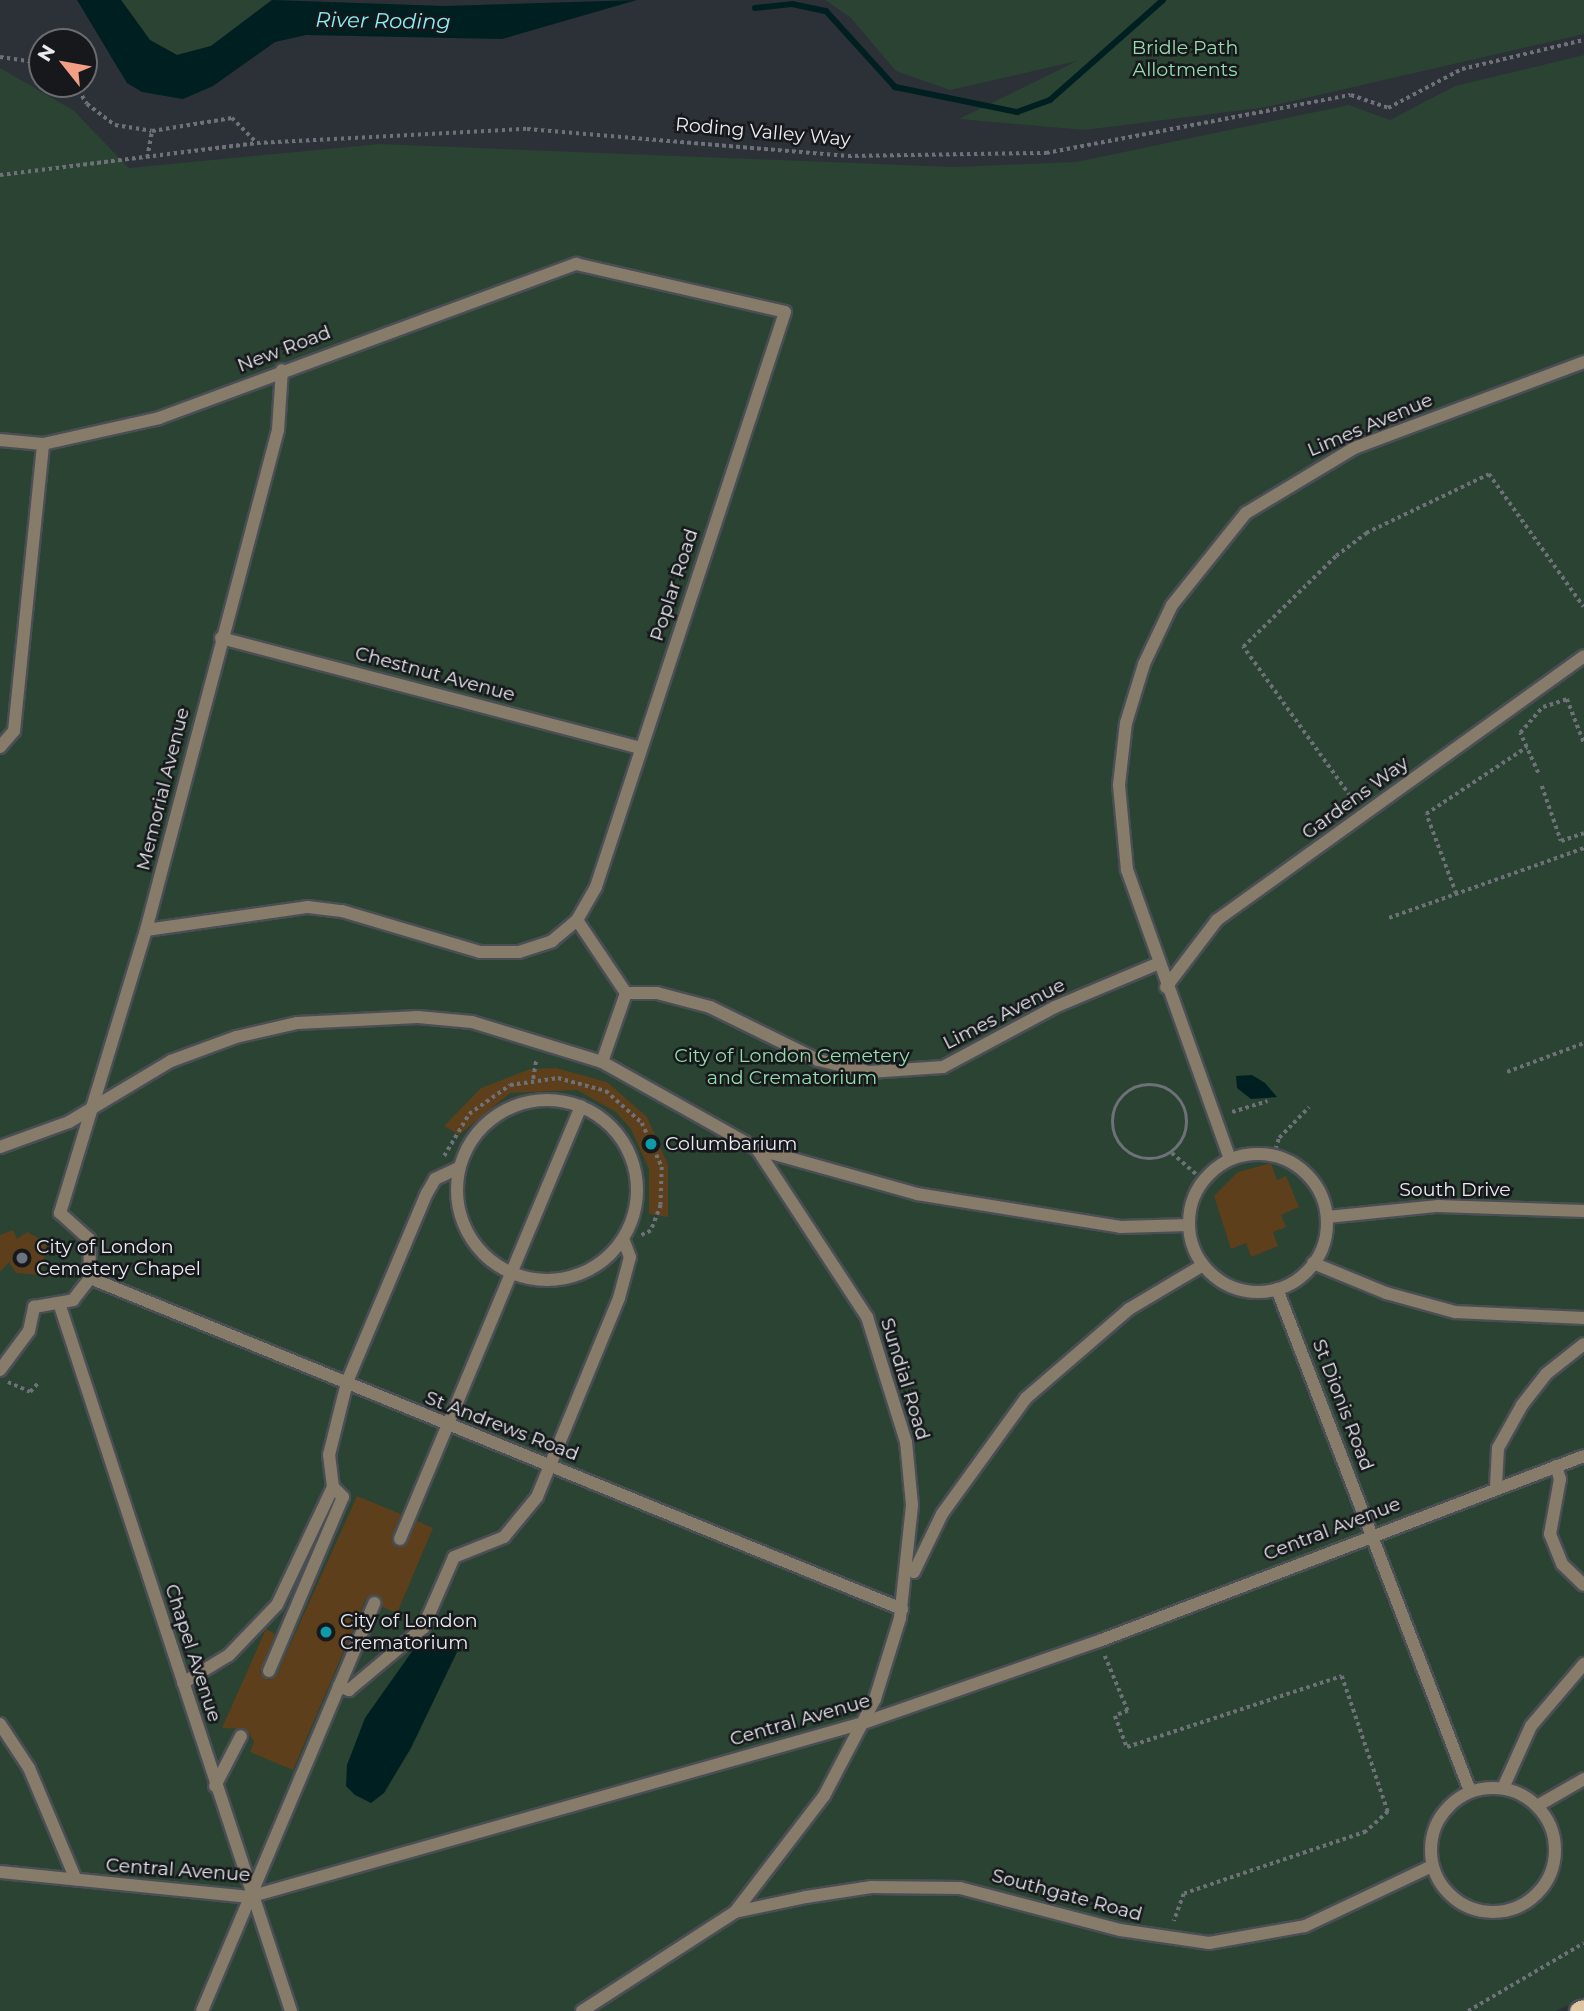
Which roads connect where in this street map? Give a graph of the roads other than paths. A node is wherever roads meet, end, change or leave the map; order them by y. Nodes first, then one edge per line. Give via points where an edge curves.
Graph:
1 (576, 264) joint
2 (1584, 362) edge
3 (282, 370) junction
4 (0, 440) edge
5 (43, 444) junction
6 (222, 638) junction
7 (1584, 656) edge
8 (0, 747) edge
9 (639, 748) junction
10 (577, 920) junction
11 (146, 930) junction
12 (1161, 975) junction
13 (626, 993) junction
14 (602, 1062) junction
15 (581, 1106) junction
16 (95, 1107) junction
17 (0, 1147) edge
18 (757, 1149) junction
19 (1230, 1159) junction
20 (459, 1168) junction
21 (1584, 1211) edge
22 (1327, 1217) junction
23 (1189, 1225) junction
24 (623, 1239) junction
25 (1314, 1263) junction
26 (1203, 1265) junction
27 (512, 1275) junction
28 (90, 1278) junction
29 (1278, 1289) junction
30 (60, 1306) junction
31 (1584, 1318) edge
32 (1584, 1344) edge
33 (0, 1370) edge
34 (347, 1382) junction
35 (448, 1426) junction
36 (1584, 1456) edge
37 (551, 1465) junction
38 (1556, 1466) junction
39 (1496, 1486) junction
40 (333, 1488) junction
41 (1372, 1534) junction
42 (400, 1539) dead end
43 (1584, 1585) edge
44 (374, 1603) dead end
45 (902, 1609) junction
46 (1584, 1664) edge
47 (269, 1671) dead end
48 (183, 1683) junction
49 (339, 1686) junction
50 (863, 1723) junction
51 (0, 1724) edge
52 (241, 1736) dead end
53 (1584, 1779) edge
54 (215, 1786) junction
55 (1503, 1788) junction
56 (1471, 1791) junction
57 (1537, 1806) junction
58 (1432, 1866) junction
59 (0, 1872) edge
60 (76, 1880) junction
61 (249, 1897) junction
62 (735, 1912) junction
63 (202, 2011) edge
64 (291, 2011) edge
65 (582, 2011) edge

1 - 3 lane, New Road
1 - 9 lane, Poplar Road via 785,312
2 - 12 lane, Limes Avenue via 1308,471 1246,513 1179,595 1144,664 1126,723 1119,785 1127,870
3 - 5 lane, New Road via 159,418
3 - 6 lane, Memorial Avenue via 278,430
4 - 5 lane, New Road
5 - 8 lane via 14,731
6 - 9 lane, Chestnut Avenue
6 - 11 lane, Memorial Avenue
7 - 12 lane, Gardens Way via 1217,920
9 - 10 lane, Poplar Road via 596,887
10 - 11 lane, Poplar Road via 552,942 519,953 480,952 342,911 308,907
10 - 13 lane
11 - 16 lane, Memorial Avenue
12 - 13 lane, Limes Avenue via 1055,1007 943,1067 869,1072 818,1060 710,1007 657,993
12 - 19 lane
13 - 14 lane
14 - 16 lane via 472,1022 377,1016 310,1022 236,1037 171,1061
14 - 18 lane
15 - 20 lane via 530,1101 506,1110 485,1124
15 - 24 lane via 621,1139 633,1163 637,1189
15 - 27 lane
16 - 17 lane
16 - 28 lane, Memorial Avenue via 60,1213 89,1239
18 - 23 lane via 981,1207 1120,1227
18 - 45 lane, Sundial Road via 867,1317 906,1442 912,1505
19 - 22 lane via 1273,1156 1306,1173
19 - 23 lane via 1204,1181
20 - 27 lane via 456,1194 472,1242
20 - 34 lane via 435,1179 427,1194
21 - 22 lane, South Drive via 1438,1206
22 - 25 lane
23 - 26 lane
24 - 27 lane via 586,1272 562,1280
24 - 37 lane via 630,1257 619,1298
25 - 29 lane
25 - 31 lane via 1386,1293 1455,1312
26 - 29 lane via 1237,1289
26 - 45 lane via 1129,1309 1026,1398 942,1514
27 - 35 lane
28 - 30 lane
28 - 34 lane, St Andrews Road
29 - 41 lane, St Dionis Road
30 - 33 lane via 34,1307 29,1331
30 - 48 lane, Chapel Avenue
32 - 39 lane via 1546,1374 1522,1405 1498,1448
34 - 35 lane, St Andrews Road
34 - 40 lane via 329,1455
35 - 37 lane, St Andrews Road
35 - 42 lane
36 - 38 lane, Central Avenue
37 - 45 lane, St Andrews Road
37 - 49 lane via 537,1497 503,1537 454,1557 423,1628 349,1690
38 - 39 lane, Central Avenue
38 - 43 lane via 1560,1479 1550,1534 1562,1564
39 - 41 lane, Central Avenue
40 - 47 lane via 343,1497
40 - 48 lane via 277,1605 229,1655
41 - 50 lane, Central Avenue via 1099,1641
41 - 56 lane, St Dionis Road
44 - 49 lane
45 - 50 lane
46 - 55 lane via 1531,1726
48 - 54 lane, Chapel Avenue
49 - 61 lane
50 - 61 lane, Central Avenue
50 - 62 lane via 824,1796
51 - 60 lane via 29,1768
52 - 54 lane
53 - 57 lane
54 - 61 lane, Chapel Avenue
55 - 56 lane
55 - 57 lane
56 - 58 lane via 1448,1806 1433,1829
57 - 58 lane via 1549,1821 1555,1858 1544,1885 1523,1904 1506,1911 1468,1908 1452,1898
58 - 62 lane, Southgate Road via 1305,1926 1209,1942 1167,1940 960,1888 871,1887
59 - 60 lane, Central Avenue
60 - 61 lane, Central Avenue
61 - 63 lane
61 - 64 lane, Chapel Avenue
62 - 65 lane, Southgate Road

